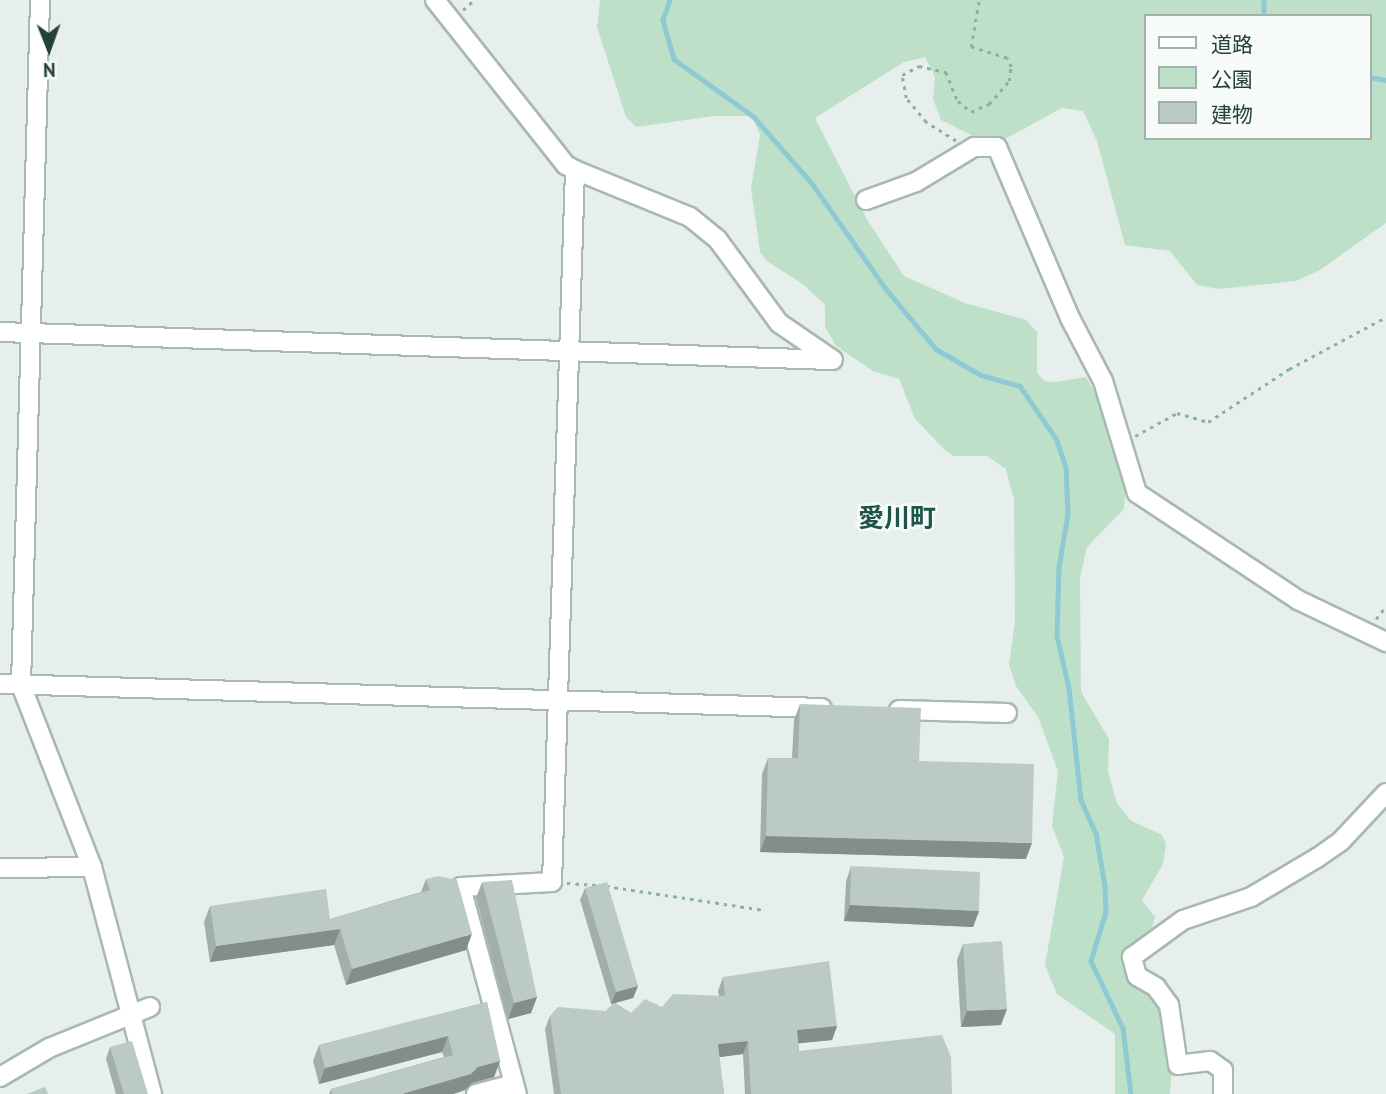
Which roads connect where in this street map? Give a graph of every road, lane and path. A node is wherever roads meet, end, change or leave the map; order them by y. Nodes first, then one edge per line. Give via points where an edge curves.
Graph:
1 (40, 0) edge
2 (435, 0) edge
3 (979, 0) edge
4 (974, 147) junction
5 (575, 170) junction
6 (866, 200) dead end
7 (1386, 317) edge
8 (0, 332) edge
9 (29, 332) junction
10 (568, 351) junction
11 (1124, 444) junction
12 (1386, 642) edge
13 (0, 684) edge
14 (22, 685) junction
15 (558, 701) junction
16 (843, 709) edge
17 (884, 710) edge
18 (1007, 713) dead end
19 (1386, 793) edge
20 (92, 867) junction
21 (0, 868) edge
22 (440, 881) edge
23 (552, 882) junction
24 (461, 887) junction
25 (765, 911) dead end
26 (150, 1007) dead end
27 (132, 1015) junction
28 (0, 1077) edge
29 (515, 1089) edge
30 (152, 1094) edge
31 (476, 1094) edge
32 (1223, 1094) edge

1 - 9 street
2 - 5 street
3 - 4 path via 971,47 1007,58 1011,67 1009,80 989,104 971,112 958,101 946,72 919,66 902,75 906,98 926,122
4 - 6 street via 916,182
4 - 11 street via 997,147 1070,318 1103,381
5 - 10 street
5 - 10 street via 691,217 718,240 779,323 833,360
7 - 11 path via 1289,369 1208,422 1167,415
8 - 9 street
9 - 10 street
9 - 14 street
10 - 15 street
11 - 12 street via 1130,480 1145,502 1298,600
13 - 14 street
14 - 15 street
14 - 20 street
15 - 16 street
15 - 23 street
17 - 18 street
19 - 32 street via 1341,841 1317,858 1251,897 1183,920 1132,957 1137,976 1156,987 1169,1005 1178,1065 1210,1061 1223,1070
20 - 21 street
20 - 27 street
22 - 24 street
23 - 24 street
23 - 25 path via 638,889
24 - 29 street
26 - 27 street
27 - 28 street via 49,1048
27 - 30 street
29 - 31 street

